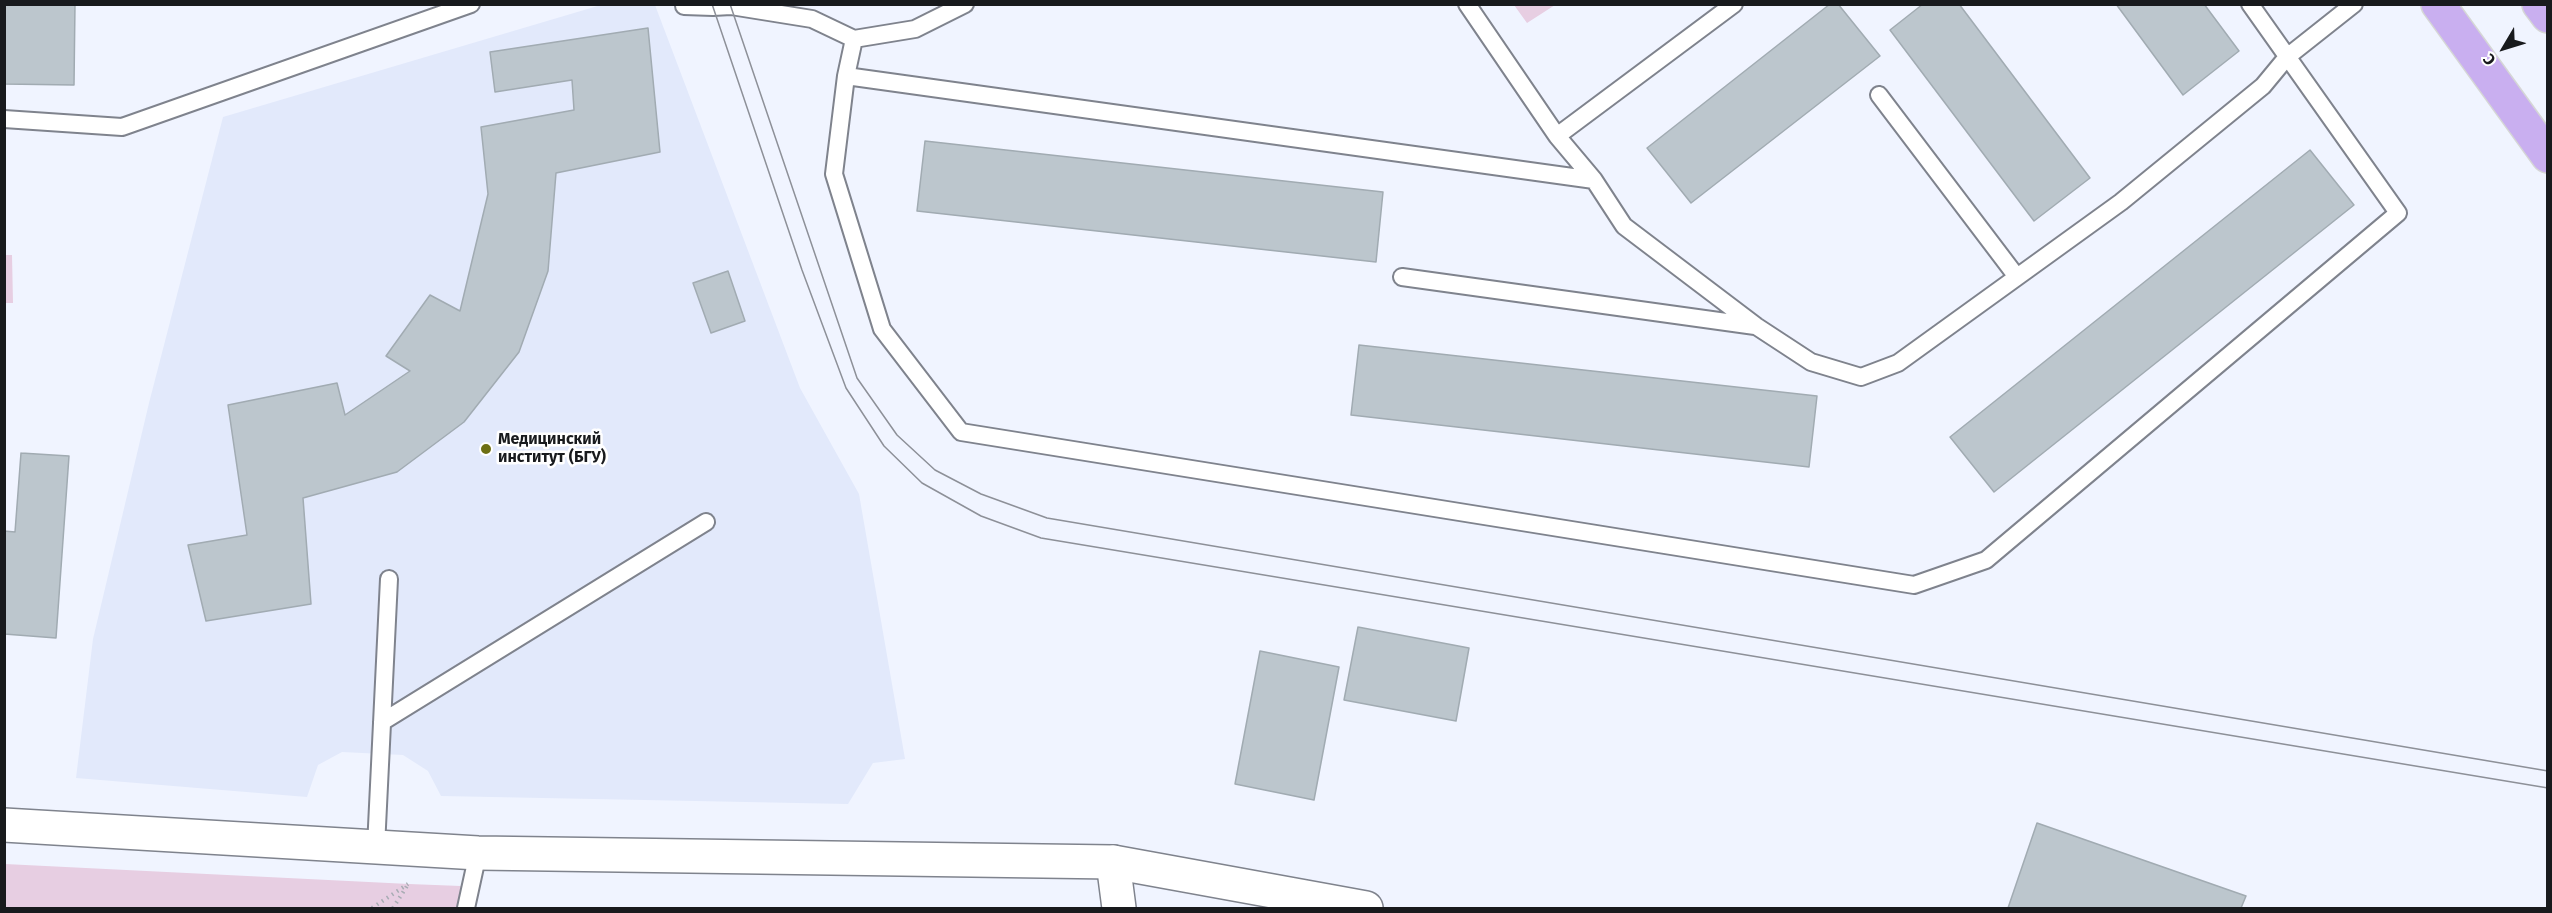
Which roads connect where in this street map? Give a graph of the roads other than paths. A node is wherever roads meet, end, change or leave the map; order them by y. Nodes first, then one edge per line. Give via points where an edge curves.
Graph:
1 (471, 4) edge
2 (684, 4) edge
3 (965, 4) edge
4 (1467, 4) edge
5 (1734, 4) edge
6 (2250, 4) edge
7 (2354, 4) edge
8 (2438, 4) edge
9 (2539, 4) edge
10 (767, 8) edge
11 (2547, 16) edge
12 (854, 39) junction
13 (2287, 57) junction
14 (846, 76) junction
15 (1879, 95) dead end
16 (4, 119) edge
17 (1557, 136) junction
18 (2547, 156) edge
19 (1594, 180) junction
20 (1402, 277) dead end
21 (2017, 277) junction
22 (1756, 326) junction
23 (706, 522) dead end
24 (388, 579) dead end
25 (382, 722) junction
26 (4, 825) edge
27 (376, 847) junction
28 (478, 853) junction
29 (1113, 862) junction
30 (466, 909) edge
31 (1119, 909) edge
32 (1366, 909) edge

1 - 16 lane via 122,127
2 - 10 lane
3 - 12 lane via 915,28
4 - 17 lane
5 - 17 lane
6 - 13 lane
7 - 13 lane
8 - 18 main road
9 - 11 main road
10 - 12 lane via 812,19
12 - 14 lane
13 - 14 lane via 2398,213 1986,560 1914,585 961,432 882,329 834,174
13 - 21 lane via 2263,86 2121,202
14 - 19 lane
15 - 21 lane
17 - 19 lane
19 - 22 lane via 1624,226
20 - 22 lane
21 - 22 lane via 1898,363 1861,377 1811,362
23 - 25 lane
24 - 25 lane
25 - 27 lane
26 - 27 street
27 - 28 street
28 - 29 street
28 - 30 lane
29 - 31 street
29 - 32 street

